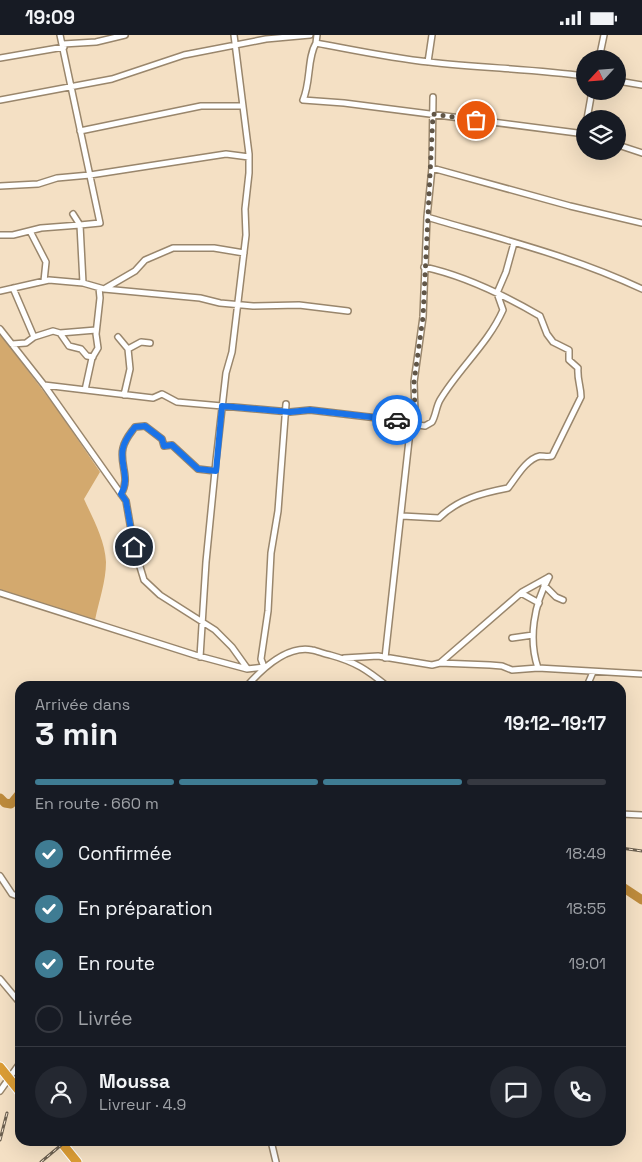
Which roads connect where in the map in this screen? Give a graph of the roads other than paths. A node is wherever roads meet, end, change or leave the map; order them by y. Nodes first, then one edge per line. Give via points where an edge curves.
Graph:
1 (60, 35) edge
2 (125, 35) edge
3 (234, 35) edge
4 (310, 35) edge
5 (317, 35) edge
6 (432, 35) edge
7 (604, 35) edge
8 (316, 43) junction
9 (63, 46) junction
10 (236, 46) junction
11 (601, 50) edge
12 (0, 58) edge
13 (428, 62) junction
14 (576, 75) edge
15 (626, 82) edge
16 (642, 85) edge
17 (70, 86) junction
18 (434, 97) dead end
19 (0, 101) edge
20 (243, 106) junction
21 (433, 114) junction
22 (80, 131) junction
23 (576, 132) edge
24 (626, 148) edge
25 (642, 153) edge
26 (249, 157) junction
27 (432, 169) junction
28 (90, 175) junction
29 (0, 186) edge
30 (73, 214) dead end
31 (427, 217) junction
32 (642, 223) edge
33 (80, 225) junction
34 (30, 231) junction
35 (0, 235) edge
36 (514, 243) junction
37 (244, 253) junction
38 (424, 267) junction
39 (44, 281) junction
40 (83, 283) junction
41 (13, 288) junction
42 (101, 288) junction
43 (642, 289) edge
44 (0, 291) edge
45 (497, 293) junction
46 (236, 303) junction
47 (348, 311) dead end
48 (0, 329) edge
49 (96, 331) junction
50 (60, 333) junction
51 (34, 337) junction
52 (118, 337) dead end
53 (150, 343) dead end
54 (12, 344) junction
55 (128, 349) junction
56 (93, 357) junction
57 (44, 385) junction
58 (85, 389) junction
59 (124, 395) junction
60 (286, 404) dead end
61 (222, 406) junction
62 (286, 412) junction
63 (411, 423) junction
64 (216, 471) junction
65 (121, 494) junction
66 (402, 515) junction
67 (539, 581) junction
68 (545, 585) junction
69 (0, 593) edge
70 (521, 593) junction
71 (563, 600) dead end
72 (536, 610) junction
73 (202, 621) junction
74 (533, 635) junction
75 (512, 638) dead end
76 (200, 657) junction
77 (344, 658) junction
78 (385, 658) junction
79 (440, 663) junction
80 (264, 667) junction
81 (538, 668) junction
82 (247, 669) junction
83 (593, 672) junction
84 (642, 674) edge
85 (251, 681) edge
86 (381, 681) edge
87 (589, 681) edge
88 (626, 814) edge
89 (642, 815) edge
90 (0, 876) edge
91 (15, 895) edge
92 (0, 979) edge
93 (15, 997) edge
94 (0, 1067) edge
95 (15, 1070) edge
96 (9, 1079) junction
97 (15, 1086) edge
98 (0, 1091) edge
99 (64, 1146) edge
100 (272, 1146) edge
101 (77, 1162) edge
102 (276, 1162) edge

1 - 9 street
2 - 9 street
3 - 10 street
4 - 10 street via 266,39
5 - 8 street
6 - 13 street
7 - 11 street
8 - 13 street
8 - 21 street via 302,100
9 - 12 street
9 - 17 street
10 - 17 street via 184,55 112,79
10 - 20 street
13 - 14 street
15 - 16 street
17 - 19 street
17 - 22 street
18 - 21 street
20 - 22 street via 202,107
20 - 26 street
21 - 23 street
21 - 27 street
22 - 28 street
24 - 25 street
26 - 28 street via 226,153
26 - 37 street
27 - 31 street
27 - 32 street
28 - 29 street
28 - 33 street via 100,223
30 - 33 street
31 - 36 street
31 - 38 street
33 - 34 street
33 - 40 street
34 - 35 street
34 - 39 street via 46,262
36 - 43 street via 600,269
36 - 45 street
37 - 42 street via 214,248 173,248 145,260 135,271
37 - 46 street
38 - 45 street
38 - 63 street via 423,317 414,382 415,413
39 - 40 street
39 - 41 street
40 - 42 street
41 - 44 street
41 - 51 street
42 - 46 street
42 - 49 street
45 - 63 street via 503,310 488,337 439,401 432,422 425,425
45 - 66 street via 540,317 553,342 567,347 569,360 578,369 578,381 582,387 580,401 552,456 534,459 517,474 508,488 480,493 448,508 436,519
46 - 47 street
46 - 61 street via 232,352
48 - 54 street
49 - 50 street
49 - 56 street via 98,348
50 - 51 street via 53,331
50 - 56 street via 69,346
51 - 54 street via 26,343
52 - 55 street
53 - 55 street via 141,341
54 - 57 street
55 - 59 street via 130,369
56 - 58 street
57 - 58 street
57 - 65 street
58 - 59 street
59 - 61 street via 153,398 162,394 177,402
60 - 62 street
61 - 62 street
61 - 64 street
62 - 63 street via 310,410
62 - 80 street via 268,611 260,659
63 - 66 street
64 - 65 street via 198,469 172,445 164,446 162,439 145,426 135,427 123,448 126,476
64 - 73 street
65 - 73 street via 126,501 134,547 144,579 160,595
66 - 78 street
67 - 68 street
67 - 68 street via 549,577
67 - 70 street
68 - 71 street
68 - 72 street
69 - 76 street
70 - 72 street via 539,603
70 - 79 street
72 - 74 street
73 - 76 street
73 - 82 street via 232,647
74 - 75 street
74 - 81 street via 533,655
76 - 82 street
77 - 78 street via 366,655
77 - 80 street via 310,649 292,652
77 - 86 street via 364,667
78 - 79 street via 432,665
79 - 81 street via 496,665 512,670
80 - 82 street
80 - 85 street
81 - 83 street
83 - 84 street
83 - 87 street
88 - 89 street
90 - 91 street
92 - 93 street
94 - 96 highway
95 - 96 street
96 - 97 highway
96 - 98 street
99 - 101 highway
100 - 102 street

